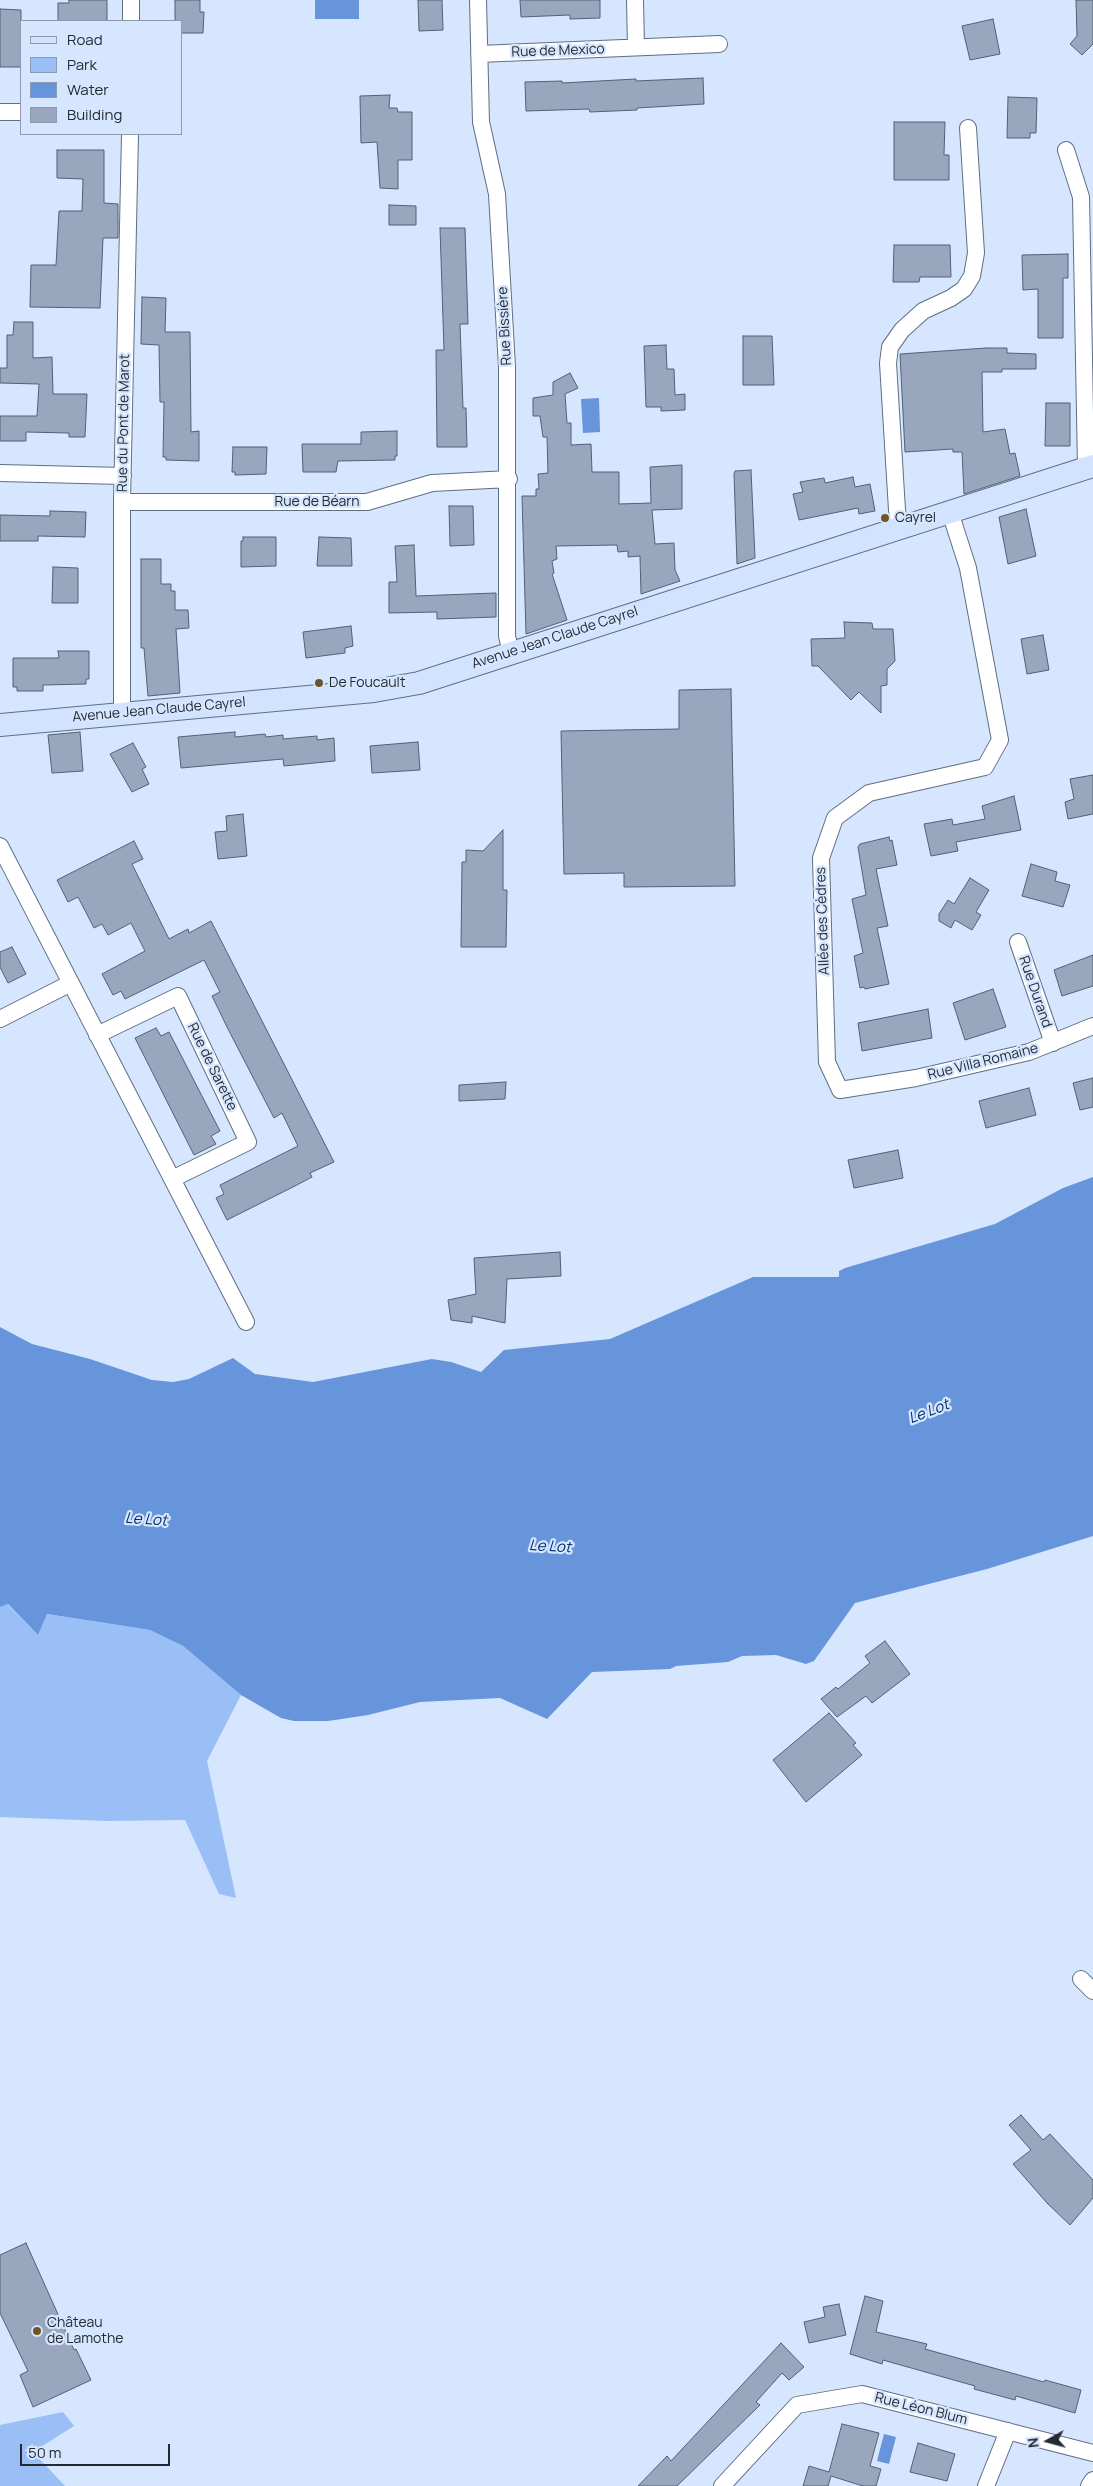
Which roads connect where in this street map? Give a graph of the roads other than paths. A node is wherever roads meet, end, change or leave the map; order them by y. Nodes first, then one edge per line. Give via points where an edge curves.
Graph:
1 (131, 0) edge
2 (478, 0) edge
3 (635, 0) edge
4 (131, 20) edge
5 (719, 44) dead end
6 (636, 47) junction
7 (479, 54) junction
8 (0, 112) edge
9 (20, 112) edge
10 (968, 128) dead end
11 (130, 135) edge
12 (1066, 150) dead end
13 (1090, 467) edge
14 (0, 473) edge
15 (123, 476) junction
16 (509, 479) junction
17 (122, 502) junction
18 (950, 512) junction
19 (900, 527) junction
20 (512, 652) junction
21 (122, 713) junction
22 (0, 725) edge
23 (0, 846) edge
24 (1018, 942) dead end
25 (70, 983) junction
26 (0, 1019) edge
27 (1093, 1026) edge
28 (98, 1035) junction
29 (1053, 1043) junction
30 (899, 1081) joint
31 (172, 1179) junction
32 (246, 1322) dead end
33 (1008, 2431) junction
34 (1093, 2453) edge
35 (1093, 2480) edge
36 (722, 2486) edge
37 (986, 2486) edge
38 (1089, 2486) edge

1 - 4 street
2 - 7 street, Rue Bissière
3 - 6 street
5 - 6 street, Rue de Mexico
6 - 7 street, Rue de Mexico
7 - 16 street, Rue Bissière via 481,122 497,194 507,367
8 - 9 street
10 - 19 street via 976,253 972,276 964,289 924,311 902,330 890,347 888,363
11 - 15 street, Rue du Pont de Marot
12 - 13 street via 1081,198
13 - 18 main road, Avenue Jean Claude Cayrel
14 - 15 street
15 - 17 street, Rue du Pont de Marot
16 - 17 street, Rue de Béarn via 432,483 367,502
16 - 20 street, Rue Bissière via 507,636
17 - 21 street, Rue du Pont de Marot
18 - 19 main road, Avenue Jean Claude Cayrel
18 - 30 street, Allée des Cèdres via 968,568 1000,740 985,767 869,793 835,818 821,858 827,1062 840,1090
19 - 20 main road, Avenue Jean Claude Cayrel
20 - 21 main road, Avenue Jean Claude Cayrel via 418,682 374,691
21 - 22 main road, Avenue Jean Claude Cayrel
23 - 25 street
24 - 29 street, Rue Durand
25 - 26 street
25 - 28 street
27 - 29 street, Rue Villa Romaine
28 - 31 street
28 - 31 street, Rue de Sarette via 178,996 248,1142
29 - 30 street, Rue Villa Romaine via 1029,1052
31 - 32 street
33 - 34 street, Rue Léon Blum
33 - 36 street, Rue Léon Blum via 862,2394 797,2405
33 - 37 street
35 - 38 street

